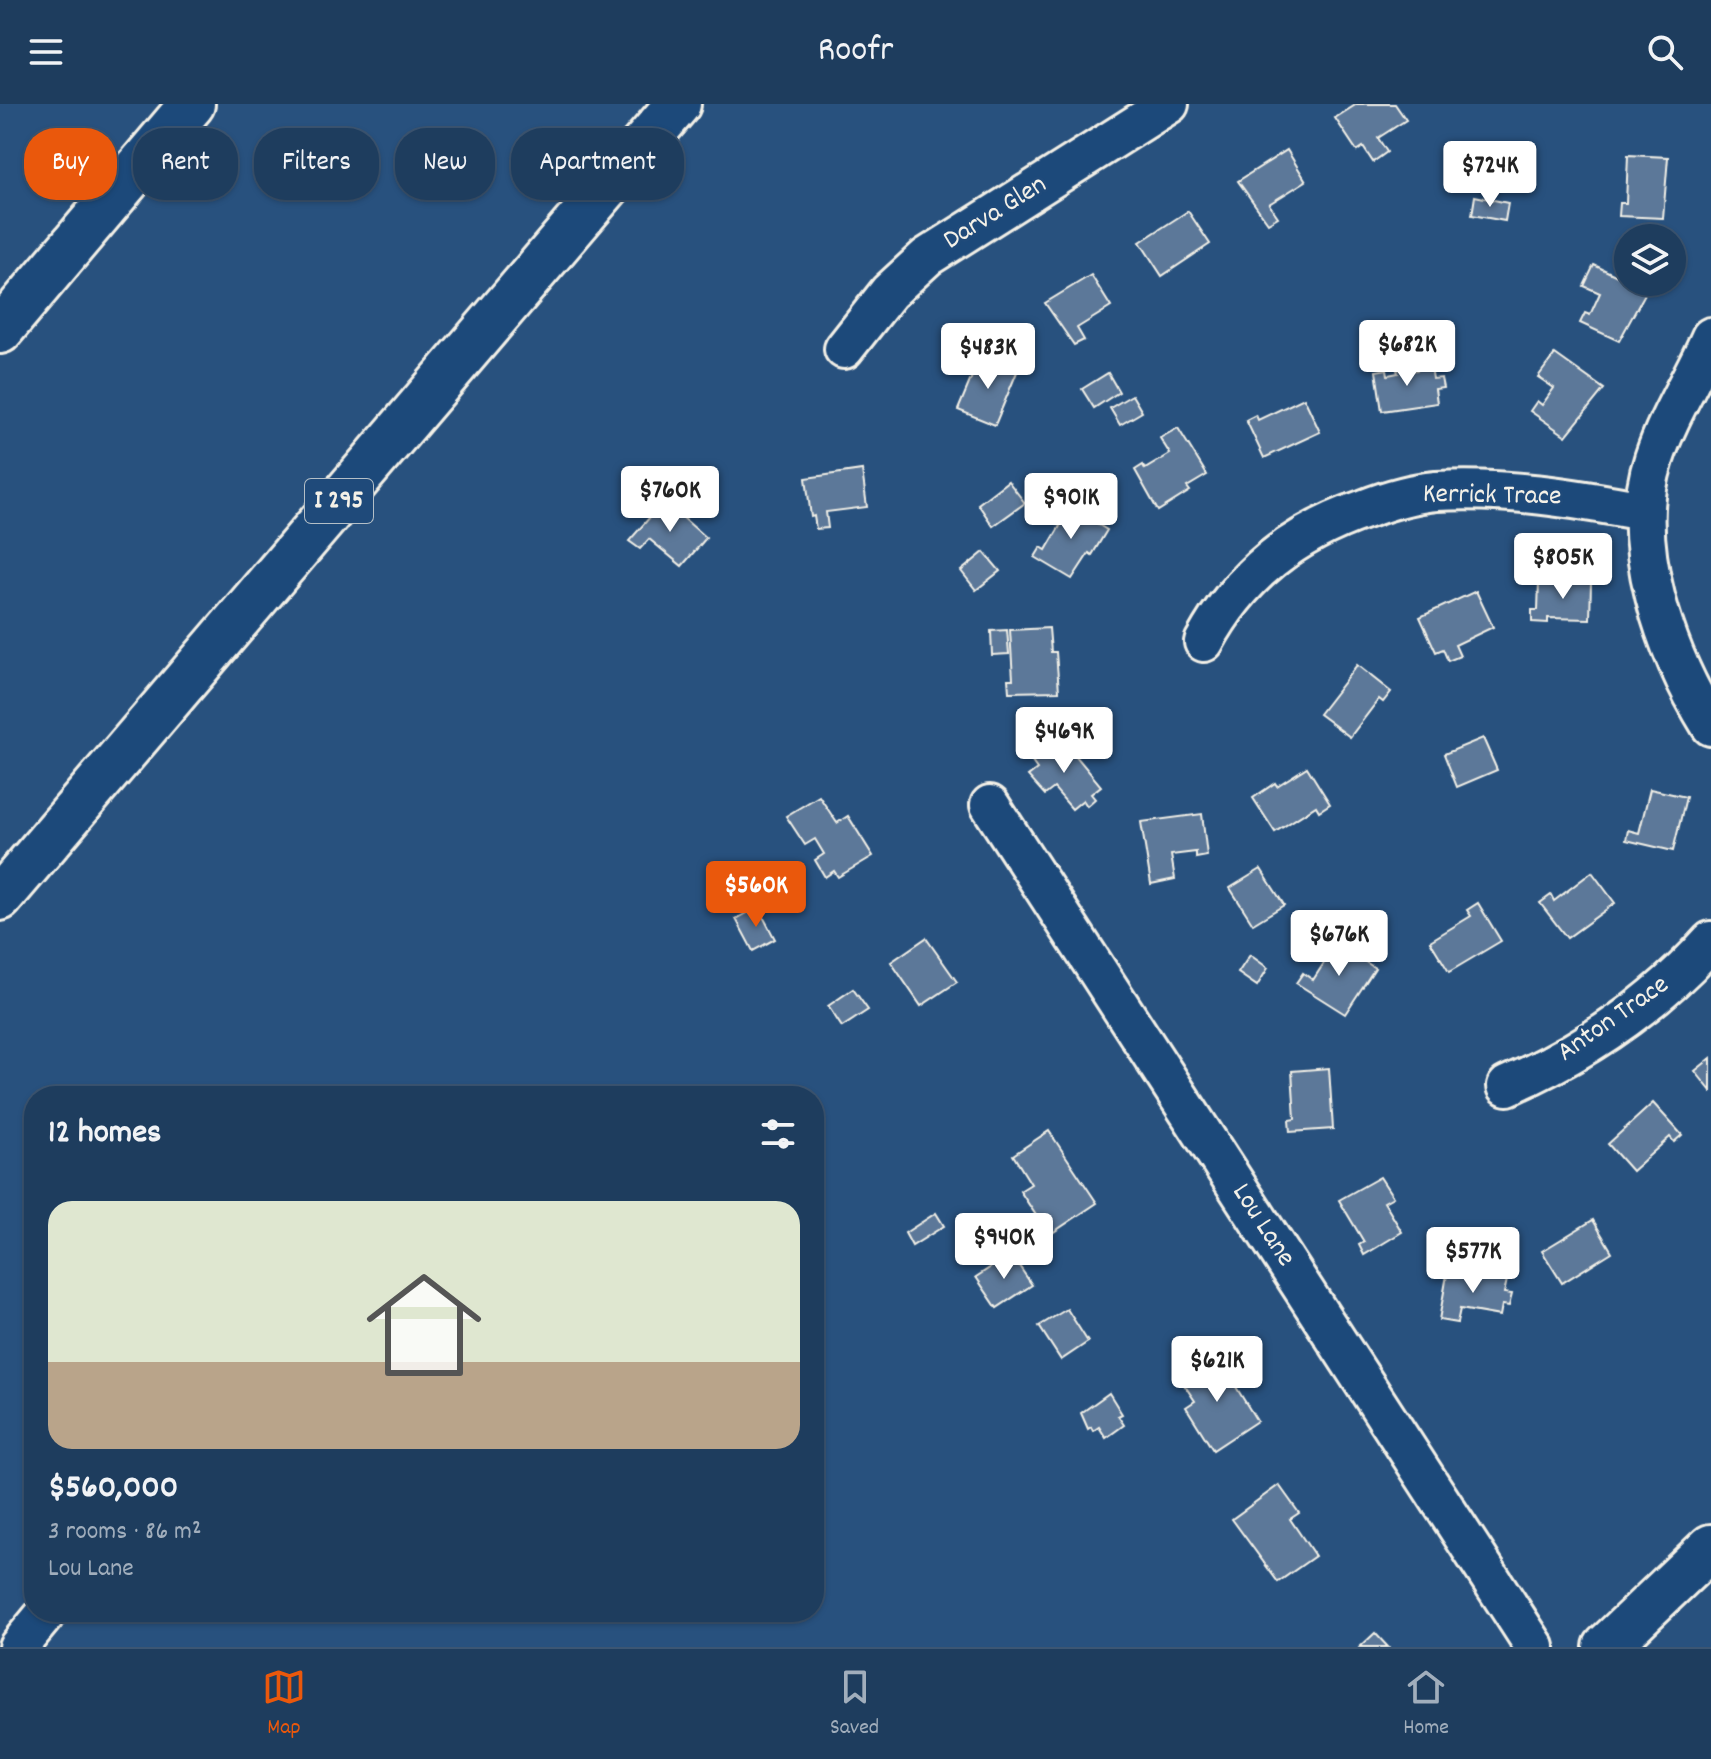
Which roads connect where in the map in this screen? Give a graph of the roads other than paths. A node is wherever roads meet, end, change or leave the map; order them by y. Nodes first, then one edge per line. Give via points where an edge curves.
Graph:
1 (192, 104) edge
2 (678, 104) edge
3 (1169, 104) edge
4 (0, 331) edge
5 (1711, 337) edge
6 (844, 349) dead end
7 (1643, 511) junction
8 (1204, 642) dead end
9 (1711, 726) edge
10 (990, 805) dead end
11 (0, 898) edge
12 (1711, 941) edge
13 (1507, 1086) dead end
14 (1711, 1547) edge
15 (39, 1622) edge
16 (18, 1647) edge
17 (1535, 1647) edge
18 (1606, 1647) edge

1 - 4 main road
2 - 11 main road, I 295
3 - 6 street, Darva Glen via 927,257 889,292
5 - 7 street via 1653,461
7 - 8 street, Kerrick Trace via 1570,497 1496,491 1433,491 1391,499 1332,520 1293,542 1258,570
7 - 9 street via 1657,599 1675,657
10 - 17 street, Lou Lane
12 - 13 street, Anton Trace via 1639,1009 1587,1045
14 - 18 main road
15 - 16 street

